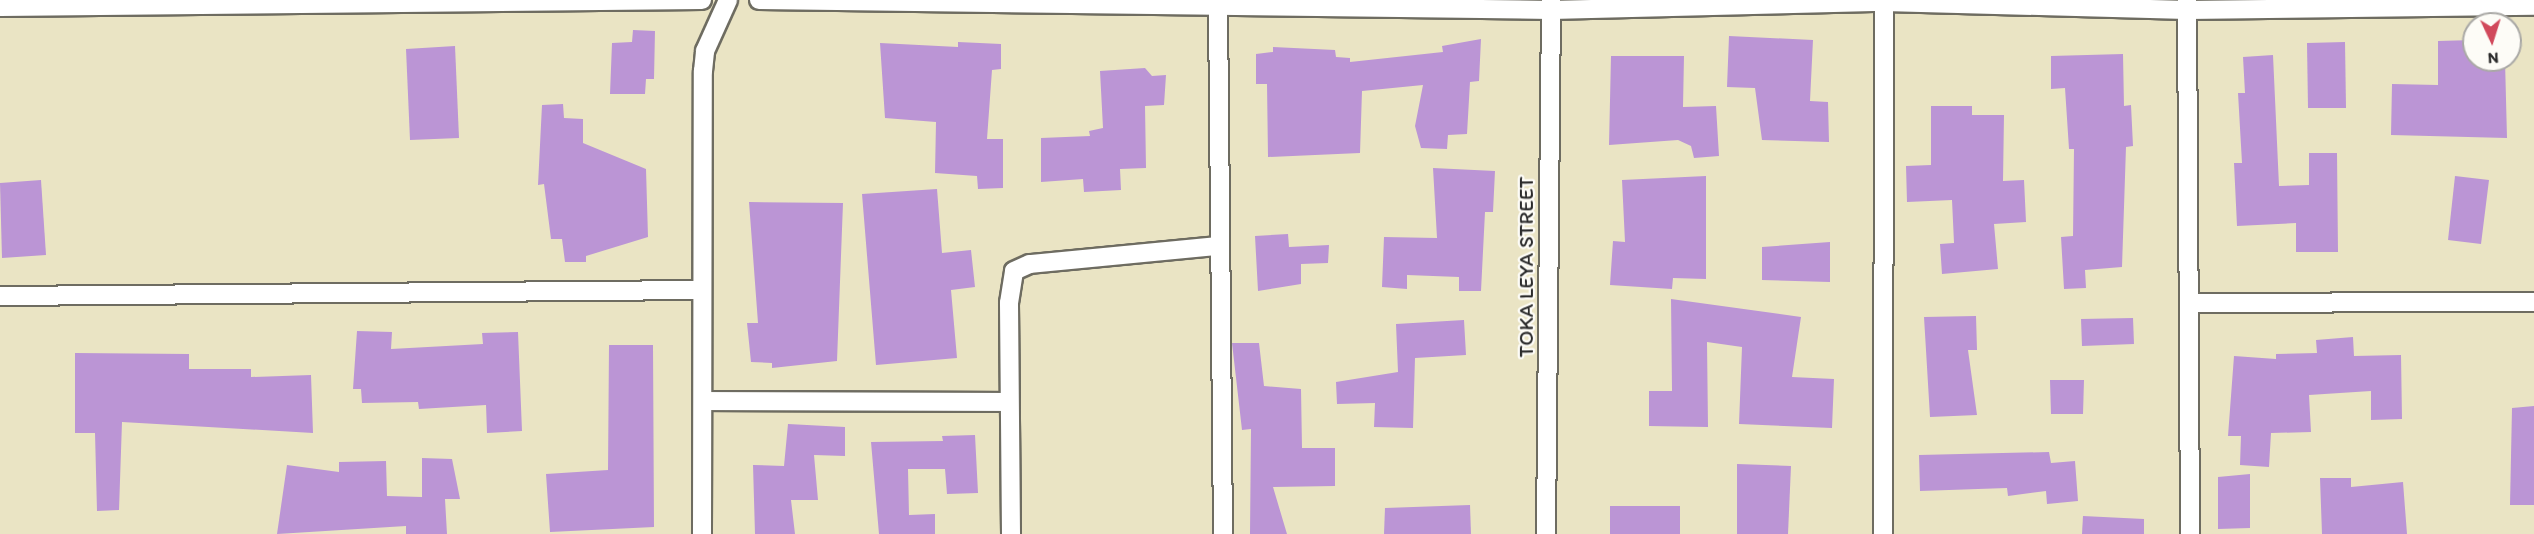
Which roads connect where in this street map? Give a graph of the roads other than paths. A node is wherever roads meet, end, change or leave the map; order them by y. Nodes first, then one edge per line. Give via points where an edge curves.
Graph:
1 (702, 0) edge
2 (728, 0) edge
3 (759, 0) edge
4 (1884, 1) edge
5 (1218, 5) junction
6 (1551, 5) edge
7 (2187, 5) edge
8 (2534, 6) edge
9 (0, 7) edge
10 (1217, 246) junction
11 (701, 290) junction
12 (0, 296) edge
13 (2534, 302) edge
14 (2189, 303) junction
15 (703, 401) junction
16 (1009, 402) junction
17 (702, 534) edge
18 (1011, 534) edge
19 (1223, 534) edge
20 (1546, 534) edge
21 (1883, 534) edge
22 (2190, 534) edge

1 - 9 street
2 - 11 street via 705,51
3 - 5 street
4 - 6 street
4 - 7 street
4 - 21 street
5 - 6 street
5 - 10 street
6 - 20 street, TOKA LEYA STREET
7 - 8 street
7 - 14 street
10 - 16 street via 1030,264 1014,271 1009,303
10 - 19 street
11 - 12 street
11 - 15 street
13 - 14 street
14 - 22 street
15 - 16 street
15 - 17 street
16 - 18 street

